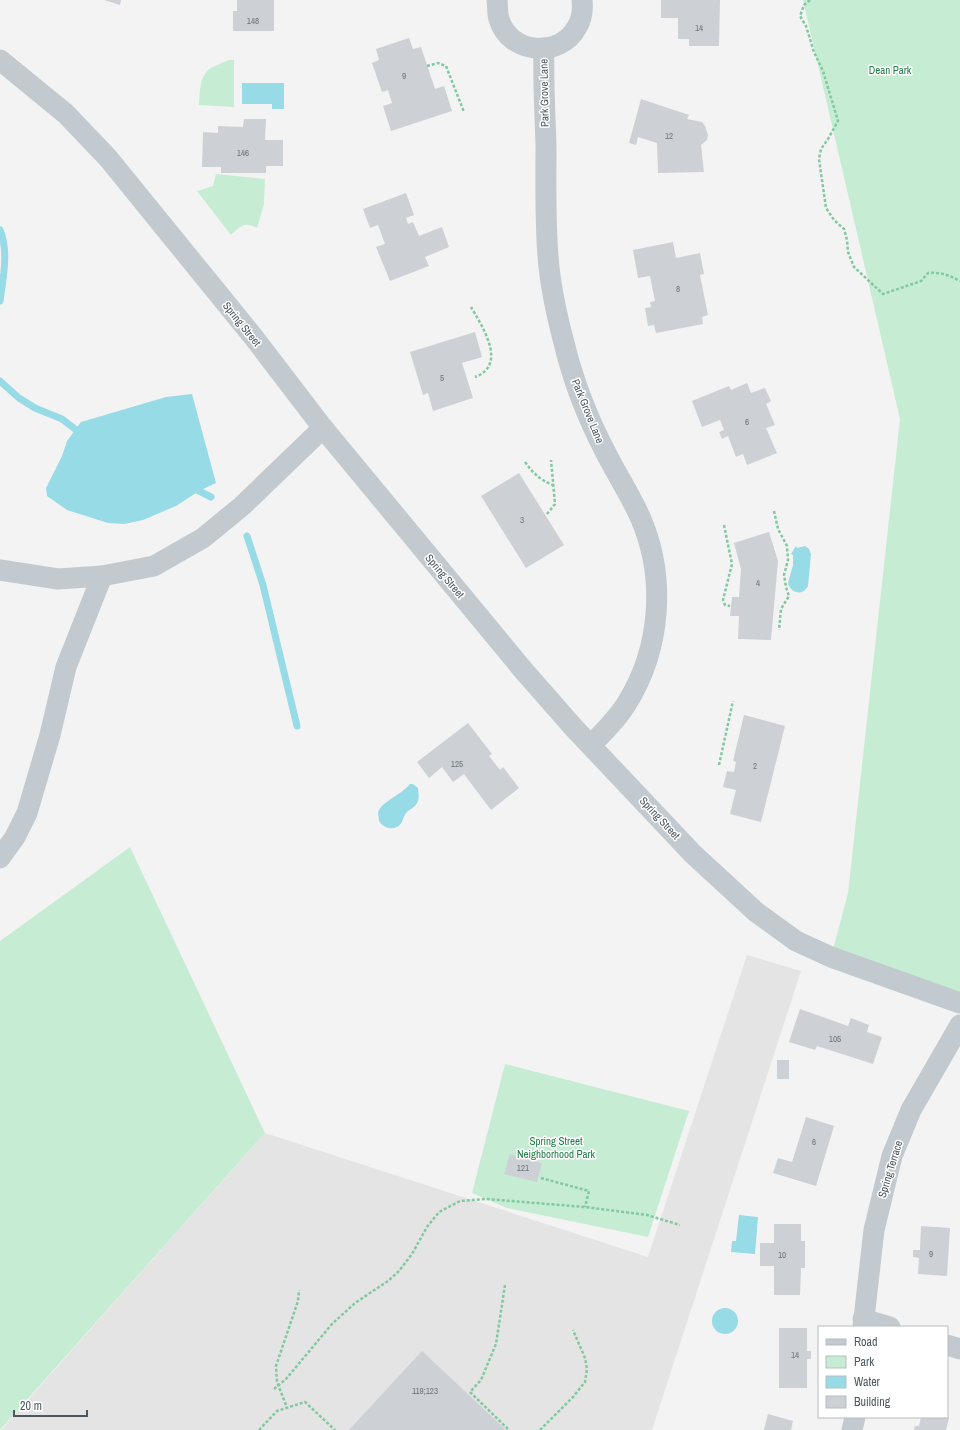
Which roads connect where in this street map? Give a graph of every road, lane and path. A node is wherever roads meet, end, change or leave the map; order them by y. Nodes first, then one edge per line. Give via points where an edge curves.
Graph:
1 (497, 0) edge
2 (582, 0) edge
3 (810, 0) edge
4 (544, 49) junction
5 (0, 60) edge
6 (427, 66) dead end
7 (464, 112) dead end
8 (960, 280) edge
9 (470, 307) dead end
10 (475, 377) dead end
11 (323, 428) junction
12 (551, 460) dead end
13 (526, 462) dead end
14 (553, 485) junction
15 (774, 511) dead end
16 (548, 514) dead end
17 (724, 525) dead end
18 (0, 570) edge
19 (102, 576) junction
20 (730, 606) dead end
21 (779, 630) dead end
22 (733, 701) dead end
23 (591, 745) junction
24 (719, 765) dead end
25 (0, 858) edge
26 (960, 1003) edge
27 (960, 1026) edge
28 (541, 1178) dead end
29 (585, 1207) junction
30 (680, 1225) dead end
31 (505, 1285) dead end
32 (299, 1290) dead end
33 (863, 1323) edge
34 (883, 1326) edge
35 (573, 1330) dead end
36 (948, 1345) edge
37 (960, 1349) edge
38 (278, 1385) junction
39 (274, 1390) dead end
40 (286, 1405) dead end
41 (855, 1418) edge
42 (259, 1430) edge
43 (335, 1430) edge
44 (510, 1430) edge
45 (540, 1430) edge
46 (852, 1430) edge

1 - 4 street, Park Grove Lane via 498,18 506,33 519,44
2 - 4 street, Park Grove Lane via 581,19 573,34 560,44
3 - 8 path via 804,5 800,16 823,71 838,121 821,149 819,159 823,190 826,208 844,229 854,267 883,294 921,280 928,273
4 - 23 street, Park Grove Lane via 546,214 554,300 563,342 576,383 605,451 640,518 656,574 657,613 644,670 623,710
5 - 11 street, Spring Street via 66,114 108,158 255,339
6 - 7 path via 438,63 446,66
9 - 10 path via 486,333 492,356 488,368
11 - 19 street via 242,506 203,538 154,566
11 - 23 street, Spring Street via 524,672
12 - 14 path
13 - 14 path via 534,474
14 - 16 path via 555,504
15 - 21 path via 778,529 787,546 788,560 784,575 789,596 781,609
17 - 20 path via 732,564 723,600 724,605
18 - 19 street via 58,579
19 - 25 street via 66,667 50,735 27,813 15,837
22 - 24 path
23 - 26 street, Spring Street via 693,854 778,929 796,941 831,957
27 - 33 street, Spring Terrace via 911,1110 892,1156 874,1230
28 - 29 path via 589,1191
29 - 30 path via 647,1214
29 - 38 path via 486,1200 460,1201 439,1212 426,1226 412,1254 399,1271 388,1282 355,1303 332,1324
31 - 44 path via 496,1344 481,1380 470,1392
32 - 38 path via 298,1301 276,1366
33 - 34 street
35 - 45 path via 587,1369 585,1382
36 - 37 street
38 - 39 path
38 - 40 path
41 - 46 street
42 - 43 path via 277,1411 305,1402

